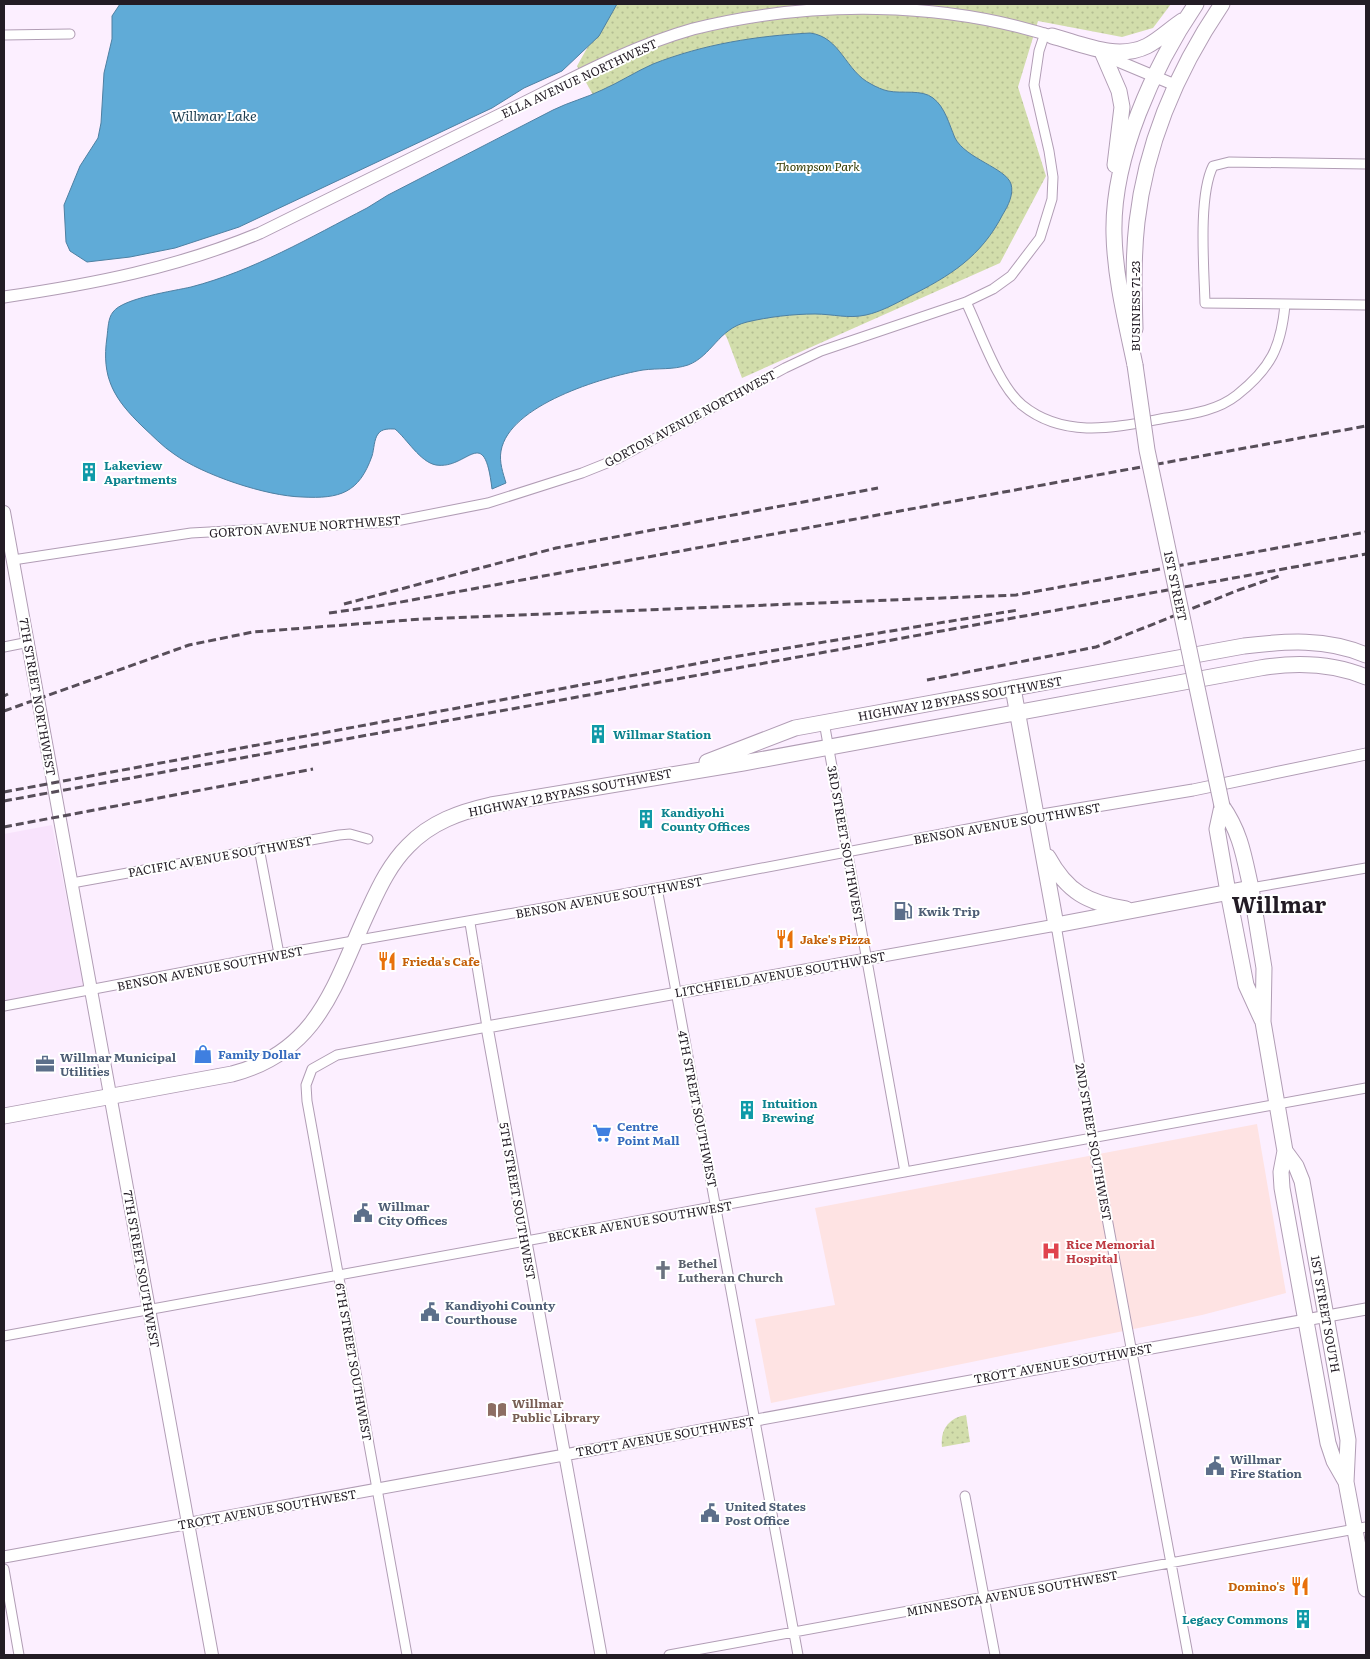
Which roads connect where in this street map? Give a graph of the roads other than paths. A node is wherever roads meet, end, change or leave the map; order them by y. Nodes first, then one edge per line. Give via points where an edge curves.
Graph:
1 (1196, 4) edge
2 (1222, 4) edge
3 (1187, 18) junction
4 (70, 34) dead end
5 (4, 35) edge
6 (1049, 35) junction
7 (1103, 54) junction
8 (1153, 76) junction
9 (1175, 85) junction
10 (1366, 164) edge
11 (1114, 232) junction
12 (4, 297) edge
13 (966, 302) junction
14 (1285, 305) junction
15 (1366, 305) edge
16 (1135, 365) junction
17 (4, 512) edge
18 (6, 533) edge
19 (13, 560) junction
20 (29, 642) junction
21 (4, 647) edge
22 (1366, 655) edge
23 (1366, 677) edge
24 (1013, 688) junction
25 (1018, 712) junction
26 (824, 722) junction
27 (828, 746) junction
28 (1366, 754) edge
29 (682, 772) junction
30 (1222, 806) junction
31 (1036, 816) junction
32 (1039, 834) junction
33 (368, 839) dead end
34 (259, 848) junction
35 (847, 852) junction
36 (1366, 868) edge
37 (72, 883) junction
38 (657, 888) junction
39 (1251, 888) junction
40 (1228, 892) junction
41 (1142, 910) junction
42 (470, 923) junction
43 (1056, 925) junction
44 (354, 941) junction
45 (279, 954) junction
46 (867, 958) junction
47 (92, 991) junction
48 (675, 992) junction
49 (4, 1006) edge
50 (1263, 1022) junction
51 (487, 1027) junction
52 (312, 1069) joint
53 (1366, 1088) edge
54 (111, 1096) junction
55 (1276, 1104) junction
56 (4, 1116) edge
57 (1092, 1137) junction
58 (1285, 1151) junction
59 (905, 1172) junction
60 (716, 1207) junction
61 (526, 1242) junction
62 (338, 1275) junction
63 (149, 1309) junction
64 (1366, 1309) edge
65 (1327, 1317) junction
66 (1305, 1321) junction
67 (4, 1336) edge
68 (1132, 1350) junction
69 (754, 1420) junction
70 (565, 1455) junction
71 (1346, 1482) junction
72 (376, 1489) junction
73 (965, 1496) dead end
74 (189, 1524) junction
75 (1360, 1528) edge
76 (4, 1557) edge
77 (1171, 1564) junction
78 (4, 1569) edge
79 (1366, 1589) edge
80 (984, 1598) junction
81 (794, 1632) junction
82 (19, 1655) edge
83 (212, 1655) edge
84 (407, 1655) edge
85 (601, 1655) edge
86 (669, 1655) edge
87 (798, 1655) edge
88 (995, 1655) edge
89 (1188, 1655) edge

1 - 3 main road, BUSINESS 71-23
2 - 9 main road, BUSINESS 71-23
3 - 6 main road via 1148,46 1135,51 1111,52
3 - 8 main road, BUSINESS 71-23
4 - 5 street
6 - 7 street, ELLA AVENUE NORTHWEST
6 - 12 street, ELLA AVENUE NORTHWEST via 954,13 886,7 788,12 723,22 659,40 598,66 225,248 126,276
6 - 13 street, GORTON AVENUE NORTHWEST via 1039,51 1034,85 1052,177 1047,219 1040,238 1011,276
7 - 8 street, ELLA AVENUE NORTHWEST
7 - 11 main road via 1119,91 1122,107 1114,181
8 - 9 street, ELLA AVENUE NORTHWEST
8 - 11 main road, BUSINESS 71-23 via 1121,173
9 - 16 main road, BUSINESS 71-23 via 1145,172 1137,222
10 - 14 street via 1229,162 1213,166 1208,177 1203,233 1205,303
11 - 16 main road, BUSINESS 71-23 via 1119,287
13 - 14 street via 1003,381 1020,404 1057,424 1105,430 1205,411 1237,396 1267,365 1277,347
13 - 19 street, GORTON AVENUE NORTHWEST via 821,351 617,459 488,503 391,522 191,533
14 - 15 street
16 - 30 main road, 1ST STREET, bridge via 1148,450
17 - 18 main road, 7TH STREET NORTHWEST
18 - 19 main road, 7TH STREET NORTHWEST
19 - 20 main road, 7TH STREET NORTHWEST
20 - 21 street
20 - 37 main road, 7TH STREET NORTHWEST
22 - 24 main road, HIGHWAY 12 BYPASS SOUTHWEST via 1340,646 1288,642 1244,646
23 - 25 main road, HIGHWAY 12 BYPASS SOUTHWEST via 1332,667 1298,664
24 - 25 main road, 2ND STREET SOUTHWEST
24 - 26 main road, HIGHWAY 12 BYPASS SOUTHWEST
25 - 27 main road, HIGHWAY 12 BYPASS SOUTHWEST
25 - 31 main road, 2ND STREET SOUTHWEST
26 - 27 street, 3RD STREET SOUTHWEST
26 - 29 main road, HIGHWAY 12 BYPASS SOUTHWEST via 774,735
27 - 29 main road, HIGHWAY 12 BYPASS SOUTHWEST
27 - 35 street, 3RD STREET SOUTHWEST
28 - 31 street, BENSON AVENUE SOUTHWEST via 1213,786
29 - 44 main road, HIGHWAY 12 BYPASS SOUTHWEST via 491,805 445,819 422,834 398,857 379,887
30 - 39 main road, 1ST STREET via 1235,824
30 - 40 main road, 1ST STREET via 1218,837
31 - 32 main road, 2ND STREET SOUTHWEST
31 - 35 street, BENSON AVENUE SOUTHWEST
32 - 41 main road via 1057,873 1076,892 1102,905
32 - 43 main road, 2ND STREET SOUTHWEST
33 - 34 street, PACIFIC AVENUE SOUTHWEST via 344,835
34 - 37 street, PACIFIC AVENUE SOUTHWEST
34 - 45 street
35 - 38 street, BENSON AVENUE SOUTHWEST
35 - 46 street, 3RD STREET SOUTHWEST
36 - 39 street
37 - 47 main road, 7TH STREET SOUTHWEST
38 - 42 street, BENSON AVENUE SOUTHWEST
38 - 48 street, 4TH STREET SOUTHWEST
39 - 40 main road, LITCHFIELD AVENUE SOUTHWEST
39 - 50 main road, 1ST STREET SOUTH via 1264,968
40 - 41 main road, LITCHFIELD AVENUE SOUTHWEST
40 - 50 main road, 1ST STREET SOUTH via 1246,985
41 - 43 main road, LITCHFIELD AVENUE SOUTHWEST
42 - 44 street, BENSON AVENUE SOUTHWEST
42 - 51 street, 5TH STREET SOUTHWEST
43 - 46 street, LITCHFIELD AVENUE SOUTHWEST
43 - 57 street, 2ND STREET SOUTHWEST
44 - 45 street, BENSON AVENUE SOUTHWEST
44 - 54 main road, HIGHWAY 12 BYPASS SOUTHWEST via 325,1002 307,1031 280,1055 232,1074
45 - 47 street, BENSON AVENUE SOUTHWEST
46 - 48 street, LITCHFIELD AVENUE SOUTHWEST
46 - 59 street, 3RD STREET SOUTHWEST
47 - 49 street, BENSON AVENUE SOUTHWEST
47 - 54 main road, 7TH STREET SOUTHWEST
48 - 51 street, LITCHFIELD AVENUE SOUTHWEST
48 - 60 street, 4TH STREET SOUTHWEST
50 - 55 main road, 1ST STREET SOUTH
51 - 52 street, LITCHFIELD AVENUE SOUTHWEST via 337,1055
51 - 61 street, 5TH STREET SOUTHWEST
52 - 62 street, 6TH STREET SOUTHWEST via 306,1085 307,1101
53 - 55 street, BECKER AVENUE SOUTHWEST
54 - 56 main road
54 - 63 main road, 7TH STREET SOUTHWEST
55 - 57 street, BECKER AVENUE SOUTHWEST
55 - 58 main road, 1ST STREET SOUTH
57 - 59 street, BECKER AVENUE SOUTHWEST
57 - 68 street, 2ND STREET SOUTHWEST
58 - 65 main road, 1ST STREET SOUTH via 1302,1181
58 - 66 main road, 1ST STREET SOUTH via 1282,1188
59 - 60 street, BECKER AVENUE SOUTHWEST
60 - 61 street, BECKER AVENUE SOUTHWEST
60 - 69 street, 4TH STREET SOUTHWEST
61 - 62 street, BECKER AVENUE SOUTHWEST
61 - 70 street, 5TH STREET SOUTHWEST
62 - 63 street, BECKER AVENUE SOUTHWEST
62 - 72 street, 6TH STREET SOUTHWEST
63 - 67 street, BECKER AVENUE SOUTHWEST
63 - 74 main road, 7TH STREET SOUTHWEST
64 - 65 street, TROTT AVENUE SOUTHWEST
65 - 66 street, TROTT AVENUE SOUTHWEST
65 - 71 main road, 1ST STREET SOUTH via 1348,1440
66 - 68 street, TROTT AVENUE SOUTHWEST
66 - 71 main road, 1ST STREET SOUTH via 1328,1443
68 - 69 street, TROTT AVENUE SOUTHWEST
68 - 77 street, 2ND STREET SOUTHWEST
69 - 70 street, TROTT AVENUE SOUTHWEST
69 - 81 street, 4TH STREET SOUTHWEST
70 - 72 street, TROTT AVENUE SOUTHWEST
70 - 85 street, 5TH STREET SOUTHWEST
71 - 75 main road, 1ST STREET SOUTH
72 - 74 street, TROTT AVENUE SOUTHWEST
72 - 84 street, 6TH STREET SOUTHWEST
73 - 80 street
74 - 76 street, TROTT AVENUE SOUTHWEST
74 - 83 main road, 7TH STREET SOUTHWEST
75 - 77 street, MINNESOTA AVENUE SOUTHWEST
75 - 79 main road, 1ST STREET SOUTH
77 - 80 street, MINNESOTA AVENUE SOUTHWEST
77 - 89 street, 2ND STREET SOUTHWEST
78 - 82 street
80 - 81 street, MINNESOTA AVENUE SOUTHWEST
80 - 88 street
81 - 86 street, MINNESOTA AVENUE SOUTHWEST
81 - 87 street, 4TH STREET SOUTHWEST

